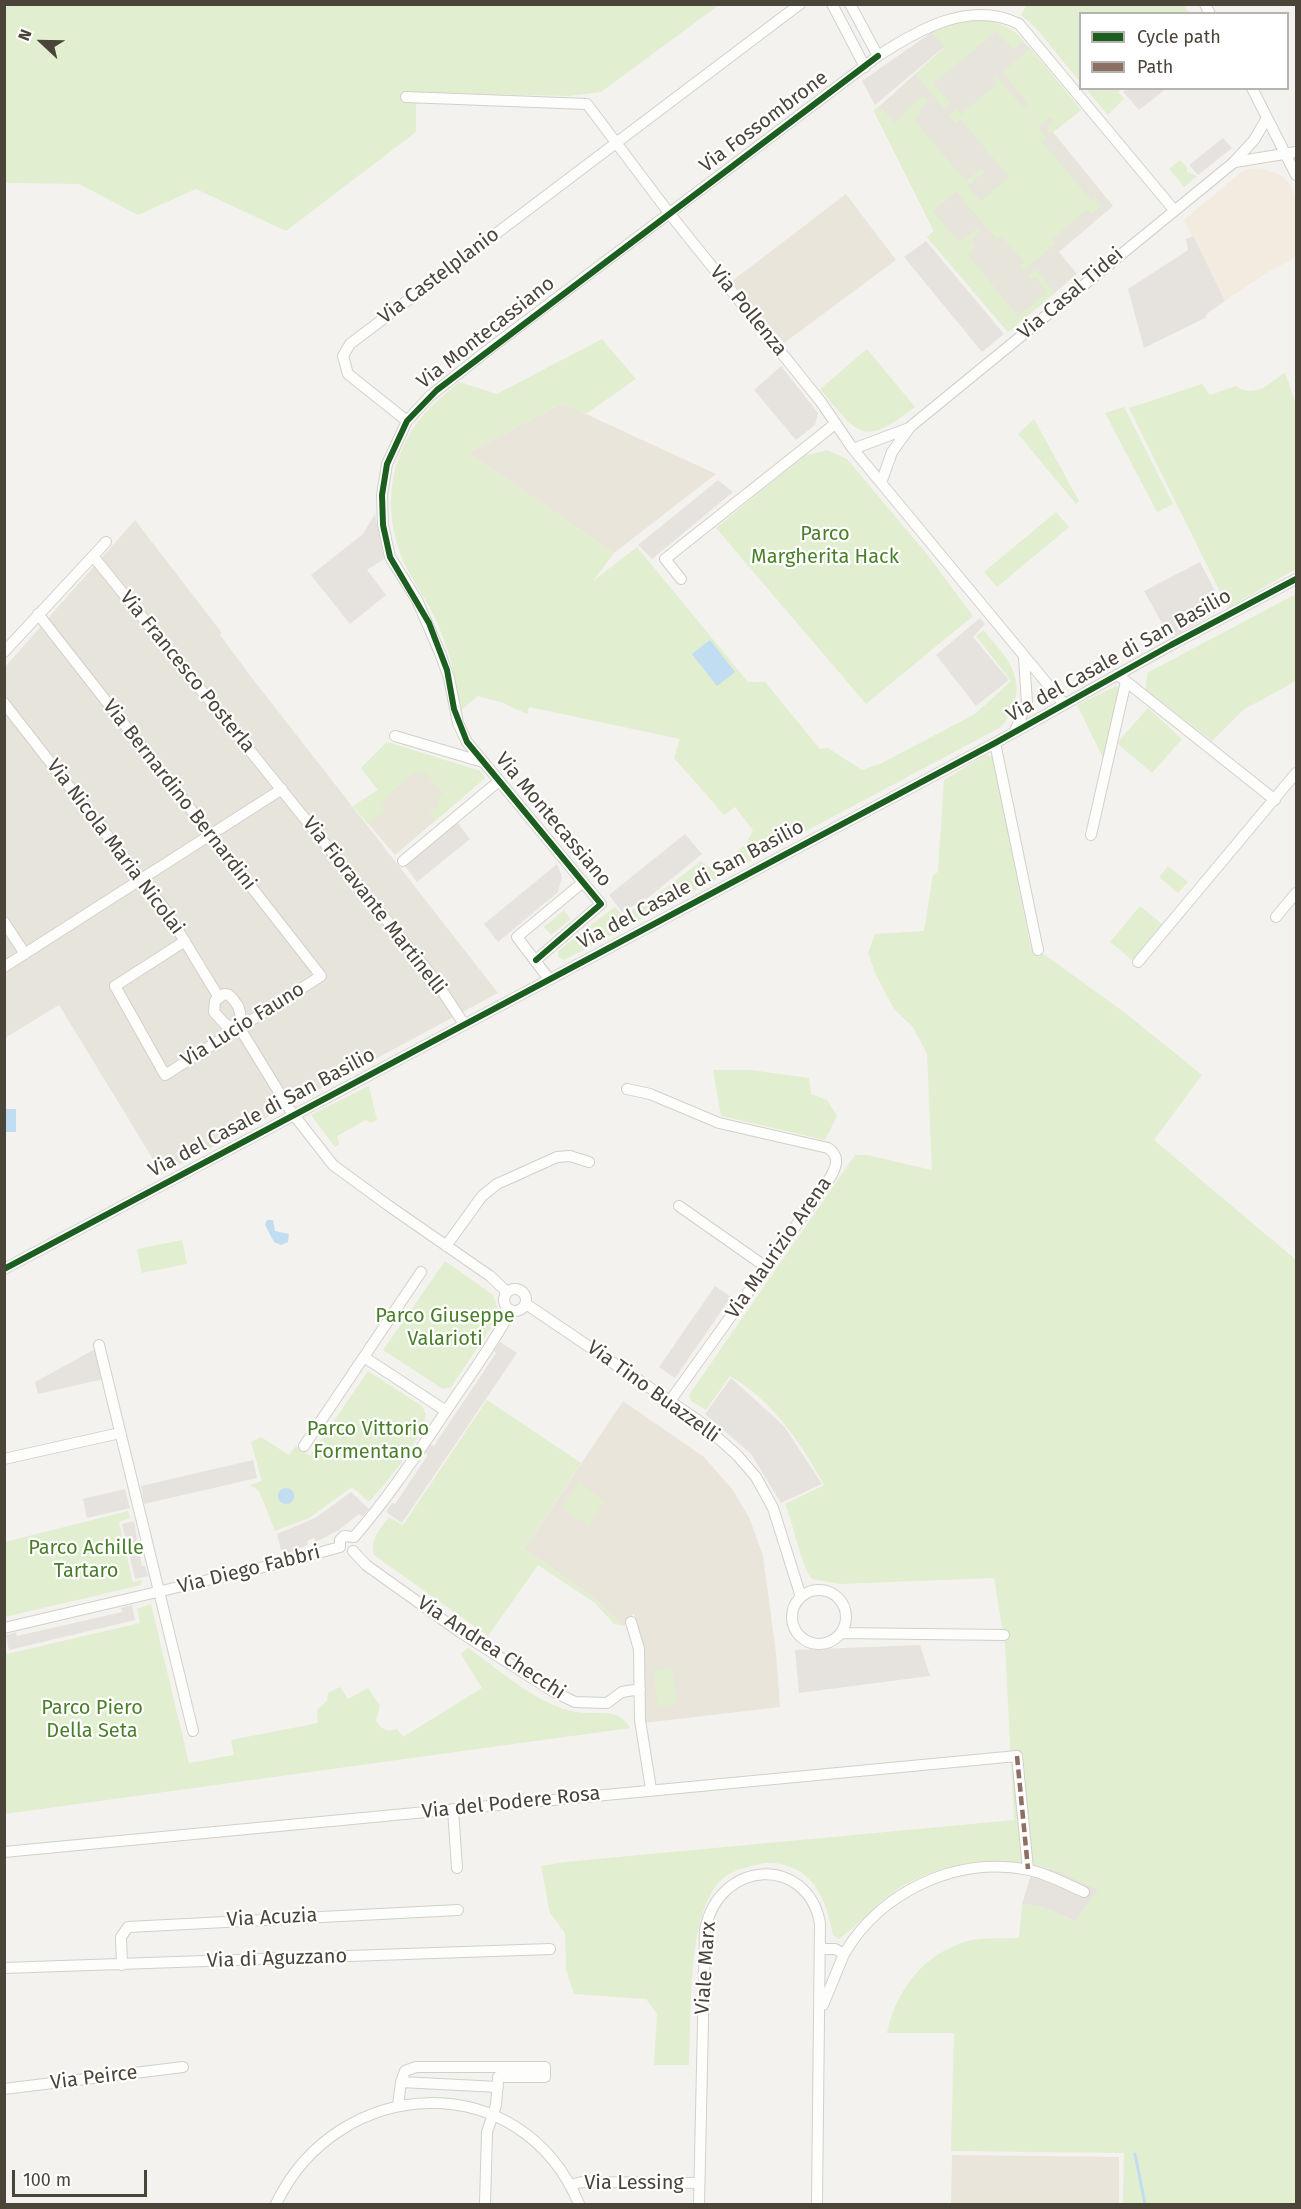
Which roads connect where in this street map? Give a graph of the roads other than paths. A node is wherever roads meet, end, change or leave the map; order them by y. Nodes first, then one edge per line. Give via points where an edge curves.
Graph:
1 (800, 4) edge
2 (832, 4) edge
3 (850, 4) edge
4 (879, 56) junction
5 (865, 67) junction
6 (1253, 90) edge
7 (406, 97) dead end
8 (1267, 118) junction
9 (615, 143) junction
10 (1291, 153) edge
11 (1233, 163) junction
12 (1296, 175) edge
13 (1174, 210) junction
14 (669, 213) junction
15 (407, 421) junction
16 (835, 423) junction
17 (910, 427) junction
18 (854, 449) junction
19 (881, 483) junction
20 (106, 542) dead end
21 (93, 556) junction
22 (681, 579) dead end
23 (1296, 579) edge
24 (38, 614) junction
25 (4, 652) edge
26 (1024, 658) junction
27 (1131, 668) junction
28 (1122, 678) junction
29 (1141, 692) junction
30 (4, 703) edge
31 (1064, 704) junction
32 (1015, 731) junction
33 (394, 736) dead end
34 (995, 743) junction
35 (483, 762) junction
36 (1296, 773) edge
37 (499, 781) junction
38 (282, 789) junction
39 (1275, 800) junction
40 (210, 835) junction
41 (1091, 835) dead end
42 (403, 861) dead end
43 (142, 879) junction
44 (582, 883) junction
45 (1296, 893) edge
46 (1276, 917) dead end
47 (4, 922) edge
48 (185, 941) junction
49 (1038, 950) dead end
50 (25, 954) junction
51 (536, 960) junction
52 (1138, 962) dead end
53 (4, 967) edge
54 (321, 976) joint
55 (549, 979) junction
56 (218, 996) junction
57 (464, 1024) junction
58 (239, 1028) junction
59 (627, 1089) dead end
60 (294, 1114) junction
61 (589, 1162) dead end
62 (679, 1206) dead end
63 (446, 1246) junction
64 (766, 1267) junction
65 (4, 1269) edge
66 (421, 1272) dead end
67 (507, 1292) junction
68 (526, 1304) junction
69 (511, 1310) junction
70 (99, 1345) dead end
71 (364, 1357) junction
72 (670, 1401) junction
73 (446, 1411) junction
74 (120, 1433) junction
75 (304, 1446) dead end
76 (4, 1459) edge
77 (354, 1537) junction
78 (340, 1547) junction
79 (353, 1551) junction
80 (159, 1592) junction
81 (801, 1597) junction
82 (631, 1622) dead end
83 (4, 1628) edge
84 (841, 1633) junction
85 (1004, 1635) dead end
86 (640, 1689) junction
87 (193, 1731) dead end
88 (651, 1789) junction
89 (453, 1809) junction
90 (4, 1852) edge
91 (457, 1868) dead end
92 (1028, 1869) junction
93 (1084, 1892) dead end
94 (458, 1910) dead end
95 (550, 1949) dead end
96 (821, 1949) junction
97 (844, 1954) junction
98 (122, 1965) junction
99 (4, 1968) edge
100 (820, 2014) junction
101 (183, 2067) dead end
102 (498, 2077) junction
103 (401, 2082) junction
104 (4, 2090) edge
105 (398, 2105) junction
106 (492, 2116) junction
107 (698, 2183) junction
108 (570, 2185) junction
109 (276, 2205) edge
110 (485, 2205) edge
111 (579, 2205) edge
112 (699, 2205) edge
113 (817, 2205) edge

1 - 9 street
2 - 5 street
3 - 4 street
4 - 5 street, Via Fossombrone
4 - 13 street, Via Fossombrone via 933,21 957,11 982,10 1012,19 1033,38
5 - 14 street, Via Fossombrone
6 - 8 street
7 - 9 street, Via Pollenza via 587,104
8 - 10 street
8 - 11 street, Via Casal Tidei
9 - 14 street, Via Pollenza
9 - 15 street, Via Castelplanio via 347,348 343,361 348,374
10 - 11 street, Via Casal Tidei
10 - 12 street
11 - 13 street, Via Casal Tidei
13 - 17 street, Via Casal Tidei
14 - 15 street, Via Montecassiano via 437,390
14 - 16 street, Via Pollenza
15 - 35 street, Via Montecassiano via 387,464 382,495 385,537 390,557 417,600 440,653 458,723
16 - 18 street, Via Pollenza
16 - 22 street via 665,559
17 - 18 street, Via Casal Tidei
17 - 19 street, Via Casal Tidei via 892,452
18 - 19 street, Via Pollenza
19 - 26 street, Via Pollenza
20 - 21 street
21 - 24 street
21 - 38 street, Via Francesco Posterla
23 - 27 street, Via del Casale di San Basilio
24 - 25 street
24 - 40 street, Via Bernardino Bernardini
26 - 31 street, Via Pollenza
26 - 32 street via 1027,703
27 - 28 street, Via del Casale di San Basilio
27 - 29 street
28 - 29 street
28 - 31 street, Via del Casale di San Basilio
28 - 41 street
29 - 39 street
30 - 43 street, Via Nicola Maria Nicolai
31 - 32 street, Via del Casale di San Basilio
32 - 34 street, Via del Casale di San Basilio
33 - 35 street, Via Montecassiano
34 - 49 street
34 - 55 street, Via del Casale di San Basilio
35 - 37 street, Via Montecassiano
36 - 39 street
37 - 42 street
37 - 44 street, Via Montecassiano
38 - 40 street
38 - 57 street, Via Fioravante Martinelli via 435,980
39 - 52 street
40 - 43 street
40 - 54 street, Via Bernardino Bernardini
43 - 48 street, Via Nicola Maria Nicolai
43 - 50 street
44 - 51 street, Via Montecassiano via 601,904
44 - 51 street, Via Montecassiano via 517,937
45 - 46 street
47 - 50 street
48 - 56 street, Via Nicola Maria Nicolai
48 - 58 street, Via Lucio Fauno via 115,986 165,1075
50 - 53 street
51 - 55 street, Via Montecassiano
54 - 58 street, Via Lucio Fauno
55 - 57 street, Via del Casale di San Basilio
56 - 58 street via 213,1006 217,1016 226,1025
56 - 58 street via 226,994 234,999 242,1017
57 - 60 street, Via del Casale di San Basilio
58 - 60 street
59 - 64 street, Via Maurizio Arena via 650,1094 719,1123 823,1147 834,1153 836,1163 831,1176
60 - 63 street via 333,1164
60 - 65 street, Via del Casale di San Basilio
61 - 63 street via 557,1157 492,1186
62 - 64 street
63 - 67 street
64 - 72 street, Via Maurizio Arena
66 - 71 street
67 - 68 street via 521,1290
67 - 69 street via 504,1300
68 - 69 street via 522,1309
68 - 72 street, Via Tino Buazzelli
69 - 73 street
70 - 74 street
71 - 73 street
71 - 75 street
72 - 81 street, Via Tino Buazzelli via 721,1440 756,1477 779,1523
73 - 77 street via 383,1503
74 - 76 street
74 - 80 street
77 - 78 street via 344,1536
77 - 79 street via 357,1543
78 - 79 street via 345,1552
78 - 80 street, Via Diego Fabbri
79 - 86 street, Via Andrea Checchi via 371,1569 460,1632 554,1692 575,1702 607,1703 622,1692
80 - 83 street, Via Diego Fabbri
80 - 87 street, Via Diego Fabbri
81 - 84 street via 817,1590 834,1594 845,1608
81 - 84 street via 795,1604 793,1622 801,1637 826,1643
82 - 86 street via 639,1649
84 - 85 street
86 - 88 street via 641,1729
88 - 89 street, Via del Podere Rosa
88 - 92 street, Via del Podere Rosa via 1017,1756
89 - 90 street, Via del Podere Rosa
89 - 91 street
92 - 93 street
92 - 97 street via 975,1869 925,1882 880,1910
94 - 98 street, Via Acuzia via 128,1927 121,1937
95 - 98 street, Via di Aguzzano
96 - 97 street
96 - 100 street, Viale Marx
96 - 107 street, Viale Marx via 820,1923 813,1905 798,1886 783,1877 743,1877 728,1886 711,1910 704,1936
97 - 100 street
98 - 99 street, Via di Aguzzano
100 - 113 street, Viale Marx
101 - 104 street, Via Peirce
102 - 103 street
102 - 103 street via 416,2067 405,2071
102 - 106 street
103 - 105 street
105 - 106 street via 460,2104
105 - 109 street via 349,2125 324,2142 298,2168
106 - 108 street via 534,2141
106 - 110 street via 487,2133
107 - 108 street, Via Lessing
107 - 112 street, Viale Marx
108 - 111 street

